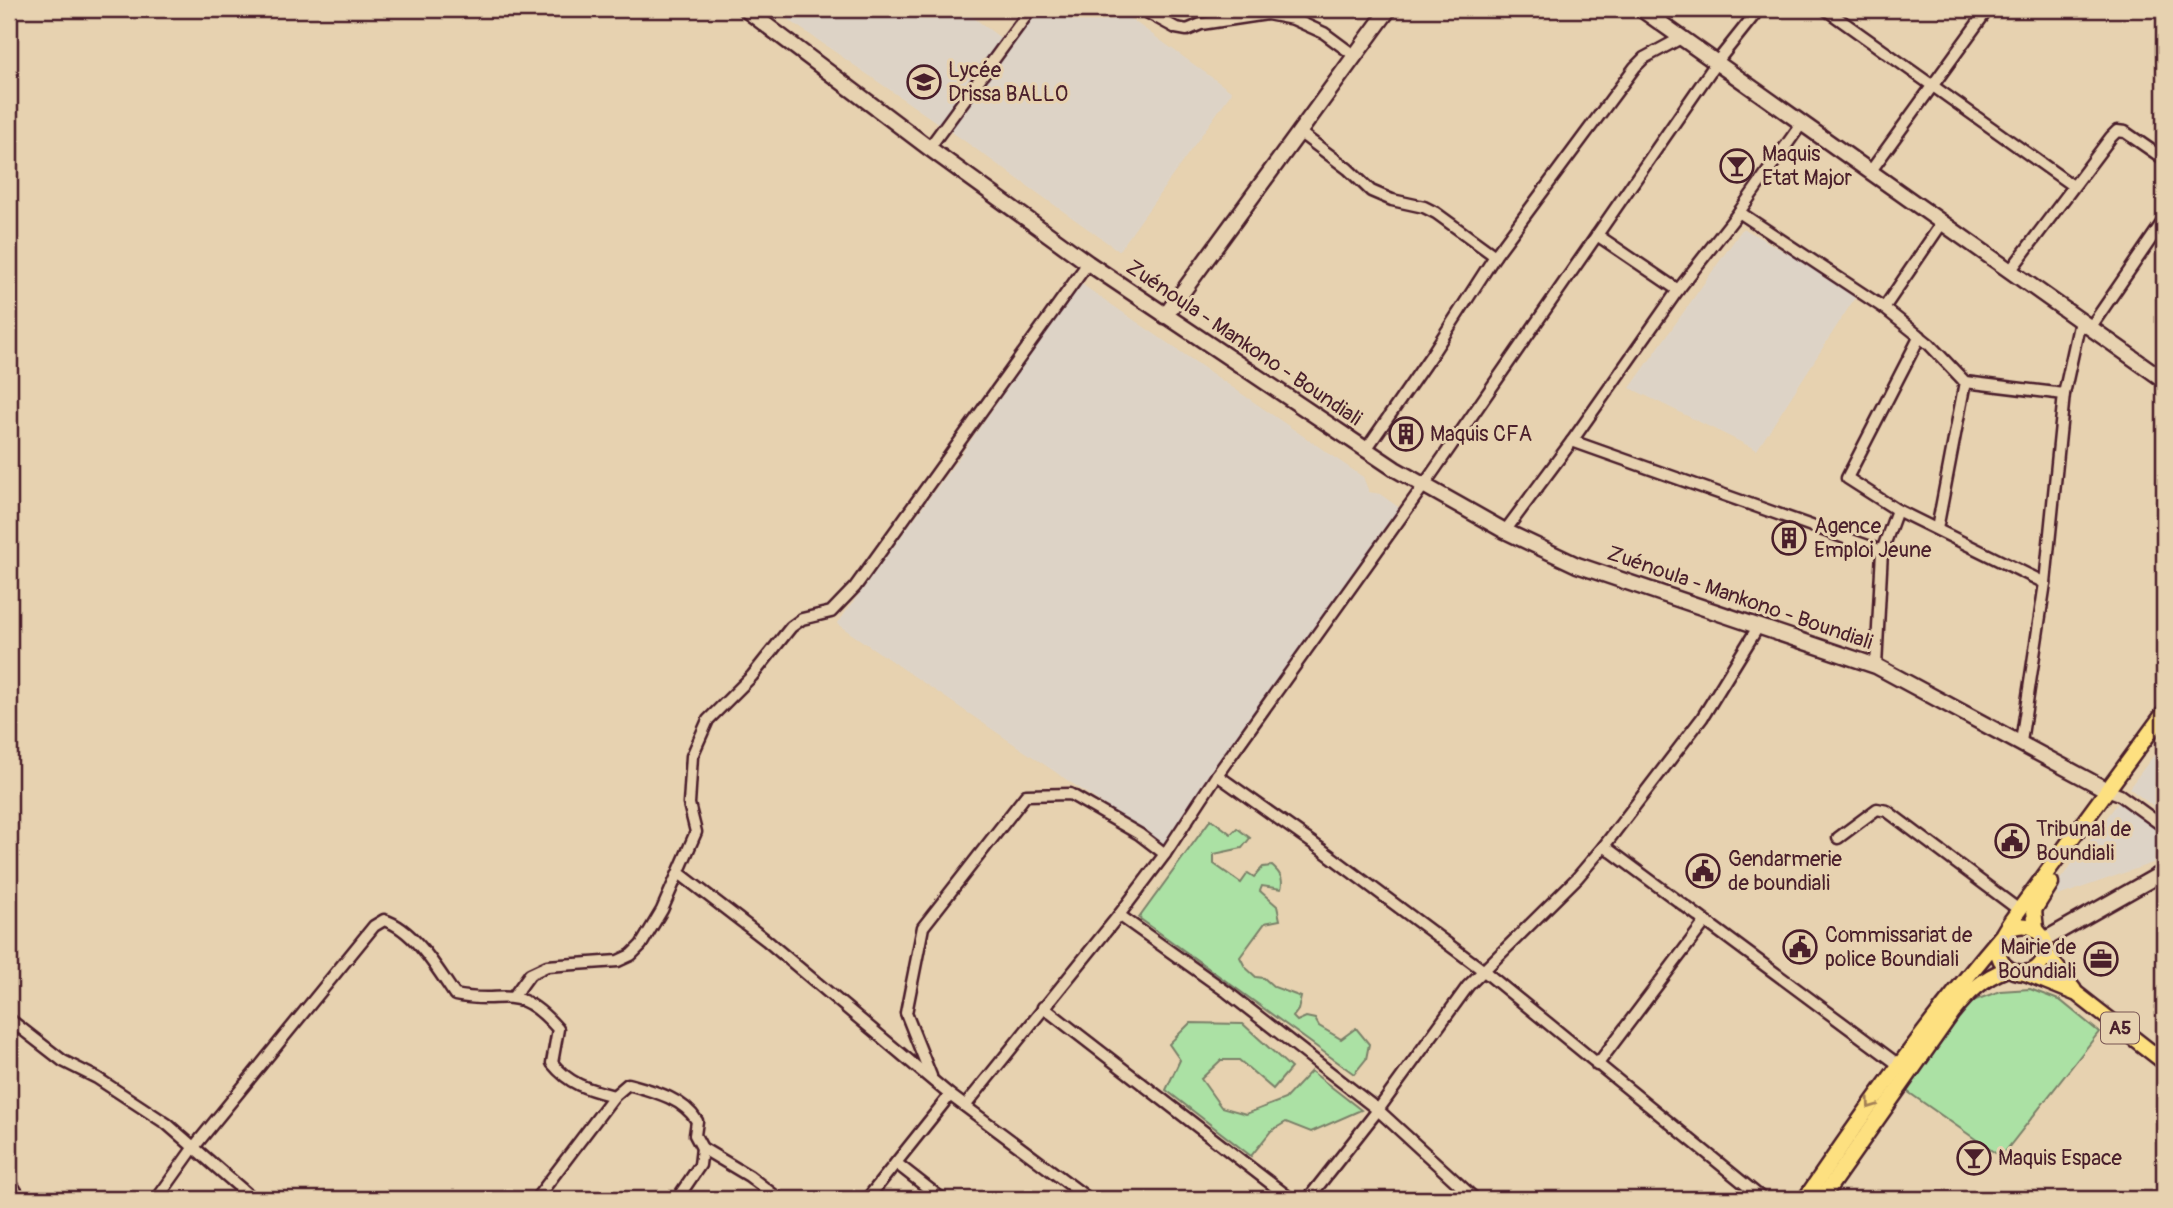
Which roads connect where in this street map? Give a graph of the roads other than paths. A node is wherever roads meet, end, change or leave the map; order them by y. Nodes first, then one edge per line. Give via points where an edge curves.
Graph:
1 (745, 9) edge
2 (1031, 9) edge
3 (1141, 9) edge
4 (1389, 9) edge
5 (1642, 9) edge
6 (1759, 9) edge
7 (1825, 9) edge
8 (1988, 9) edge
9 (1681, 38) junction
10 (1355, 56) junction
11 (1716, 62) junction
12 (1931, 86) junction
13 (1802, 123) junction
14 (1299, 132) junction
15 (929, 148) junction
16 (2164, 159) edge
17 (1870, 172) junction
18 (2073, 187) junction
19 (1739, 212) junction
20 (2164, 220) edge
21 (1942, 223) junction
22 (1597, 235) junction
23 (1495, 256) junction
24 (1088, 263) junction
25 (2010, 271) junction
26 (1678, 290) junction
27 (1884, 308) junction
28 (1165, 316) junction
29 (2085, 324) junction
30 (1920, 336) junction
31 (2164, 380) edge
32 (1965, 382) junction
33 (2064, 394) junction
34 (1572, 441) junction
35 (1366, 451) junction
36 (1424, 485) junction
37 (1897, 510) junction
38 (1937, 529) junction
39 (1505, 531) junction
40 (1882, 551) junction
41 (2045, 583) junction
42 (1758, 627) junction
43 (1875, 666) junction
44 (2164, 713) edge
45 (2164, 728) edge
46 (2021, 742) junction
47 (1217, 775) junction
48 (2112, 792) junction
49 (2164, 827) edge
50 (1838, 838) dead end
51 (1604, 846) junction
52 (1165, 854) junction
53 (2164, 872) edge
54 (679, 873) junction
55 (2019, 911) junction
56 (1119, 915) junction
57 (1704, 922) junction
58 (2003, 934) junction
59 (2042, 941) junction
60 (2007, 969) junction
61 (1484, 971) junction
62 (2025, 973) junction
63 (2077, 993) junction
64 (514, 996) junction
65 (1043, 1007) junction
66 (9, 1019) edge
67 (2164, 1062) edge
68 (1597, 1065) junction
69 (1904, 1069) junction
70 (932, 1079) junction
71 (950, 1095) junction
72 (614, 1096) junction
73 (965, 1106) junction
74 (1378, 1110) junction
75 (194, 1147) junction
76 (702, 1148) junction
77 (896, 1163) junction
78 (10, 1182) edge
79 (21, 1199) edge
80 (157, 1199) edge
81 (253, 1199) edge
82 (536, 1199) edge
83 (677, 1199) edge
84 (779, 1199) edge
85 (867, 1199) edge
86 (942, 1199) edge
87 (1089, 1199) edge
88 (1291, 1199) edge
89 (1308, 1199) edge
90 (1475, 1199) edge
91 (1763, 1199) edge
92 (1805, 1199) edge
93 (1821, 1199) edge

1 - 15 main road, Zuénoula - Mankono - Boundiali
2 - 15 street
3 - 10 street via 1187,30 1267,14 1293,19 1324,33
4 - 10 main road
5 - 9 main road
6 - 11 street
7 - 12 street
8 - 12 street
9 - 11 main road
9 - 23 street via 1635,67
10 - 14 main road
11 - 13 main road
11 - 22 street
12 - 17 street
12 - 18 street
13 - 17 main road
13 - 19 street
14 - 23 street via 1371,191 1424,207
14 - 28 main road
15 - 24 main road, Zuénoula - Mankono - Boundiali
16 - 18 street via 2117,131
17 - 21 main road
18 - 25 street
19 - 26 street
19 - 27 street
20 - 29 street
21 - 25 main road
21 - 27 street
22 - 26 street
22 - 36 street
23 - 35 street
24 - 28 main road, Zuénoula - Mankono - Boundiali
24 - 54 street via 855,587 831,612 791,627 752,676 708,720 692,757 690,804 696,832
25 - 29 main road
26 - 34 street
27 - 30 street
28 - 35 main road, Zuénoula - Mankono - Boundiali
29 - 31 main road
29 - 33 street
30 - 32 street
30 - 37 street via 1847,478
32 - 33 street
32 - 38 street
33 - 41 street
34 - 39 street
34 - 40 street
35 - 36 main road, Zuénoula - Mankono - Boundiali
36 - 39 main road, Zuénoula - Mankono - Boundiali
36 - 47 street
37 - 38 street
37 - 40 street
38 - 41 street
39 - 42 main road, Zuénoula - Mankono - Boundiali via 1577,565
40 - 43 street
41 - 46 street
42 - 43 main road, Zuénoula - Mankono - Boundiali
42 - 51 street via 1702,718
43 - 46 main road, Zuénoula - Mankono - Boundiali
44 - 48 main road
45 - 48 main road
46 - 48 main road, Zuénoula - Mankono - Boundiali
47 - 52 street
47 - 61 street
48 - 49 street
48 - 55 main road
48 - 59 main road via 2040,898 2034,911
50 - 55 street via 1877,808 1887,811
51 - 57 street
51 - 61 street
52 - 56 street
52 - 70 street via 1070,794 1026,796 923,927 906,1013
53 - 59 main road
54 - 64 street via 662,910 631,955 618,961 547,966 530,974
54 - 70 street
55 - 58 main road
56 - 65 street
56 - 74 street
57 - 68 street
57 - 69 street
58 - 59 main road via 2015,926 2029,926
58 - 60 main road via 1998,949
58 - 69 main road via 1967,976
59 - 62 main road via 2039,966
59 - 63 main road, A5
60 - 62 main road
60 - 69 main road via 1988,976 1970,991
61 - 68 street
61 - 74 street via 1468,986
62 - 63 main road, A5
63 - 67 main road, A5
64 - 72 street via 531,1002 558,1028 552,1063 563,1076 584,1088
64 - 75 street via 455,995 429,958 396,924 384,920 374,926
65 - 73 street
65 - 88 street
66 - 75 street via 63,1061 146,1109
68 - 91 street
69 -> 92 main road via 1849,1134
69 - 93 main road
70 - 71 street
71 - 73 street
71 - 77 street
72 - 76 street via 628,1084 671,1099 692,1112
72 - 82 street
73 - 87 street
74 - 89 street
74 - 90 street
75 - 80 street
75 - 81 street
76 - 83 street via 700,1165
76 - 84 street
77 - 85 street
77 - 86 street
78 - 79 street

